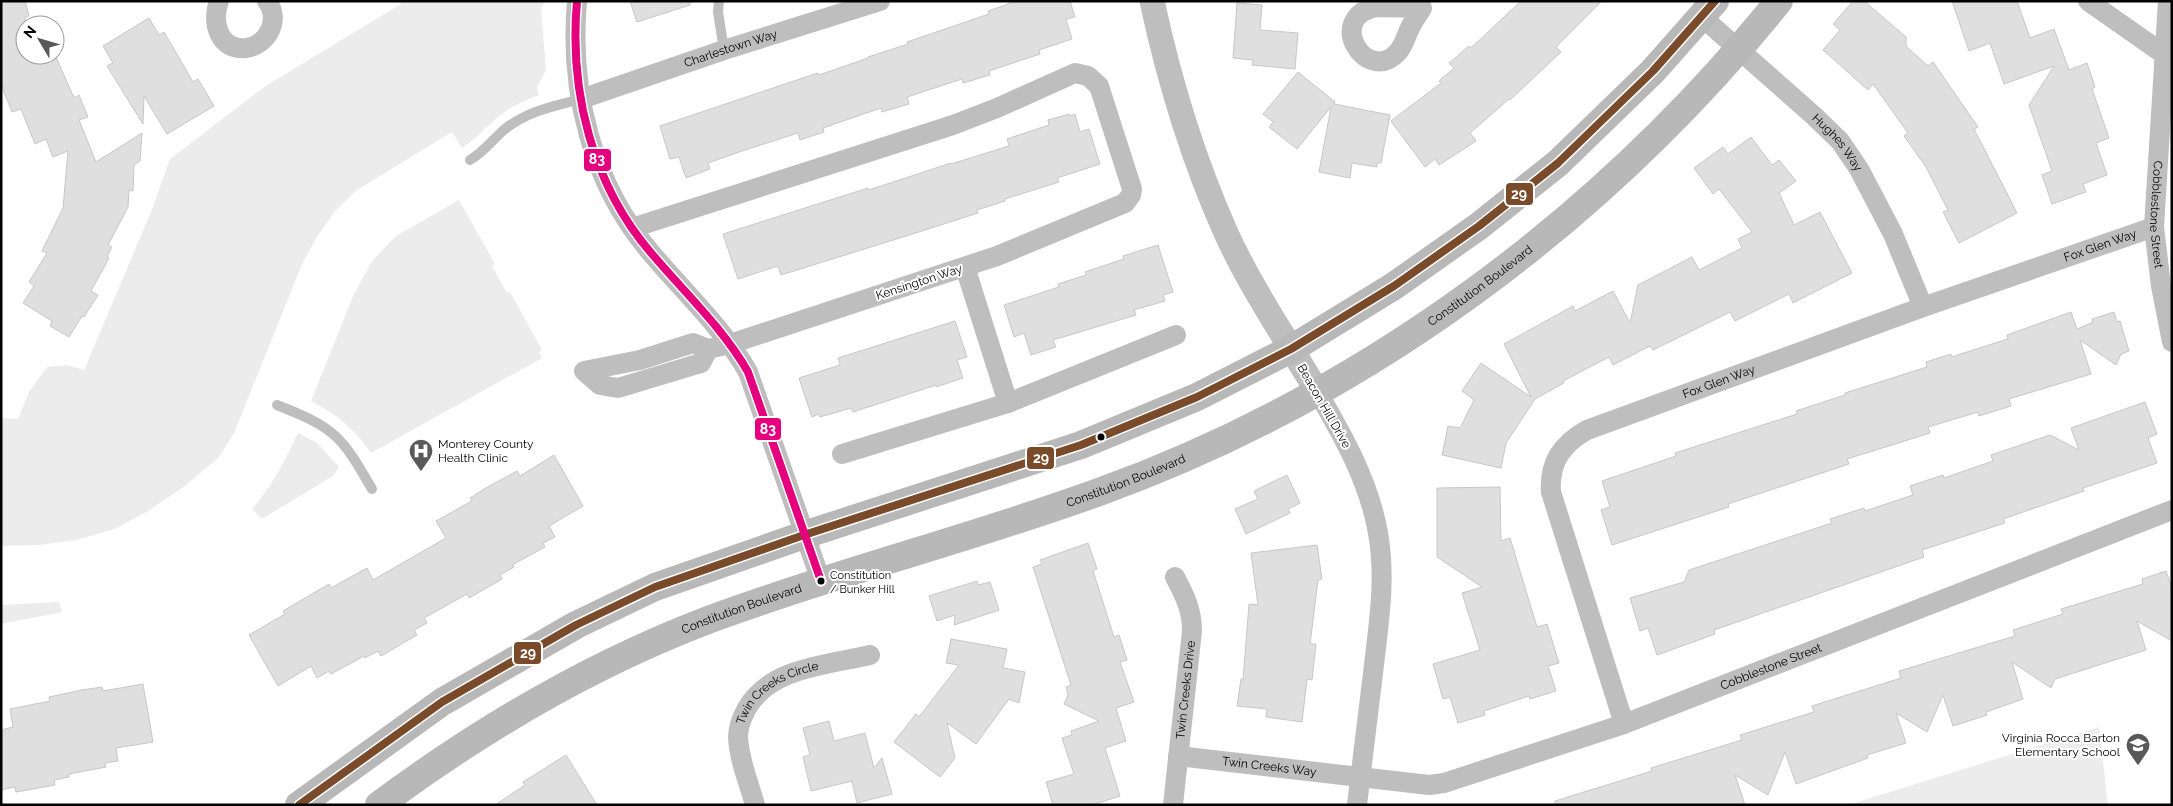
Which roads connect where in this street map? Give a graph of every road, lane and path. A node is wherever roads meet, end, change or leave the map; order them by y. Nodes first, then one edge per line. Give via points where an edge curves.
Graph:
1 (219, 1) edge
2 (267, 1) edge
3 (577, 1) edge
4 (719, 1) edge
5 (1152, 1) edge
6 (1779, 1) edge
7 (2088, 1) edge
8 (2168, 1) edge
9 (870, 3) edge
10 (1709, 9) edge
11 (724, 50) junction
12 (1740, 50) junction
13 (2166, 55) junction
14 (581, 99) junction
15 (470, 160) dead end
16 (2154, 227) junction
17 (632, 228) junction
18 (965, 267) junction
19 (1923, 306) junction
20 (1176, 335) dead end
21 (2172, 342) edge
22 (730, 344) junction
23 (708, 349) junction
24 (1291, 349) junction
25 (1317, 391) junction
26 (1008, 403) junction
27 (276, 405) dead end
28 (842, 454) dead end
29 (372, 489) dead end
30 (2172, 510) edge
31 (804, 535) junction
32 (1175, 577) dead end
33 (821, 581) junction
34 (870, 655) dead end
35 (1624, 724) junction
36 (1178, 756) junction
37 (1360, 777) junction
38 (299, 805) edge
39 (378, 805) edge
40 (755, 805) edge
41 (1173, 805) edge
42 (1357, 805) edge

1 - 2 street via 214,14 217,30 228,43 244,48 262,41 272,27 274,19
3 - 14 street via 575,40
4 - 11 lane
5 - 24 street, Beacon Hill Drive via 1176,98 1226,233
6 - 12 main road, Constitution Boulevard
7 - 13 street
8 - 13 street, Cobblestone Street
9 - 11 street, Charlestown Way
10 - 12 street, Hughes Way
10 - 24 main road via 1653,71 1558,163 1479,226 1402,281
11 - 14 street, Charlestown Way
12 - 19 street, Hughes Way via 1824,124 1849,153 1893,234
12 - 25 main road, Constitution Boulevard via 1683,111 1563,222 1480,287 1413,333
13 - 16 street, Cobblestone Street
14 - 15 lane via 521,118
14 - 17 street via 602,175
16 - 19 street, Fox Glen Way
16 - 21 street, Cobblestone Street
17 - 18 street, Kensington Way via 953,125 1075,73 1088,76 1103,93 1132,189 1131,195 1125,203 1030,244
17 - 22 street
18 - 22 street, Kensington Way
18 - 26 street
19 - 35 street, Fox Glen Way via 1587,430 1574,437 1556,457 1550,480 1551,492
20 - 26 street
22 - 23 street, Kensington Way
22 - 31 street via 754,386
23 - 23 street, Kensington Way via 693,343 640,360 584,371 600,385 618,388 701,363
24 - 25 street, Beacon Hill Drive
24 - 31 main road via 1197,397 1080,445
25 - 33 main road, Constitution Boulevard via 1245,429 1101,492
25 - 37 street, Beacon Hill Drive via 1356,463 1378,532 1382,562 1380,614
26 - 28 street
27 - 29 lane via 316,422 334,434 348,448
30 - 35 street, Cobblestone Street
31 - 33 street
31 - 38 main road via 655,587 576,625 442,702
32 - 36 street, Twin Creeks Drive via 1188,600 1192,616
33 - 39 main road, Constitution Boulevard via 705,621 556,690 485,732
34 - 40 street, Twin Creeks Circle via 780,678 753,700 741,720 738,737
35 - 37 street, Cobblestone Street via 1444,783 1429,785
36 - 37 street, Twin Creeks Way
36 - 41 street, Twin Creeks Drive
37 - 42 street, Beacon Hill Drive

